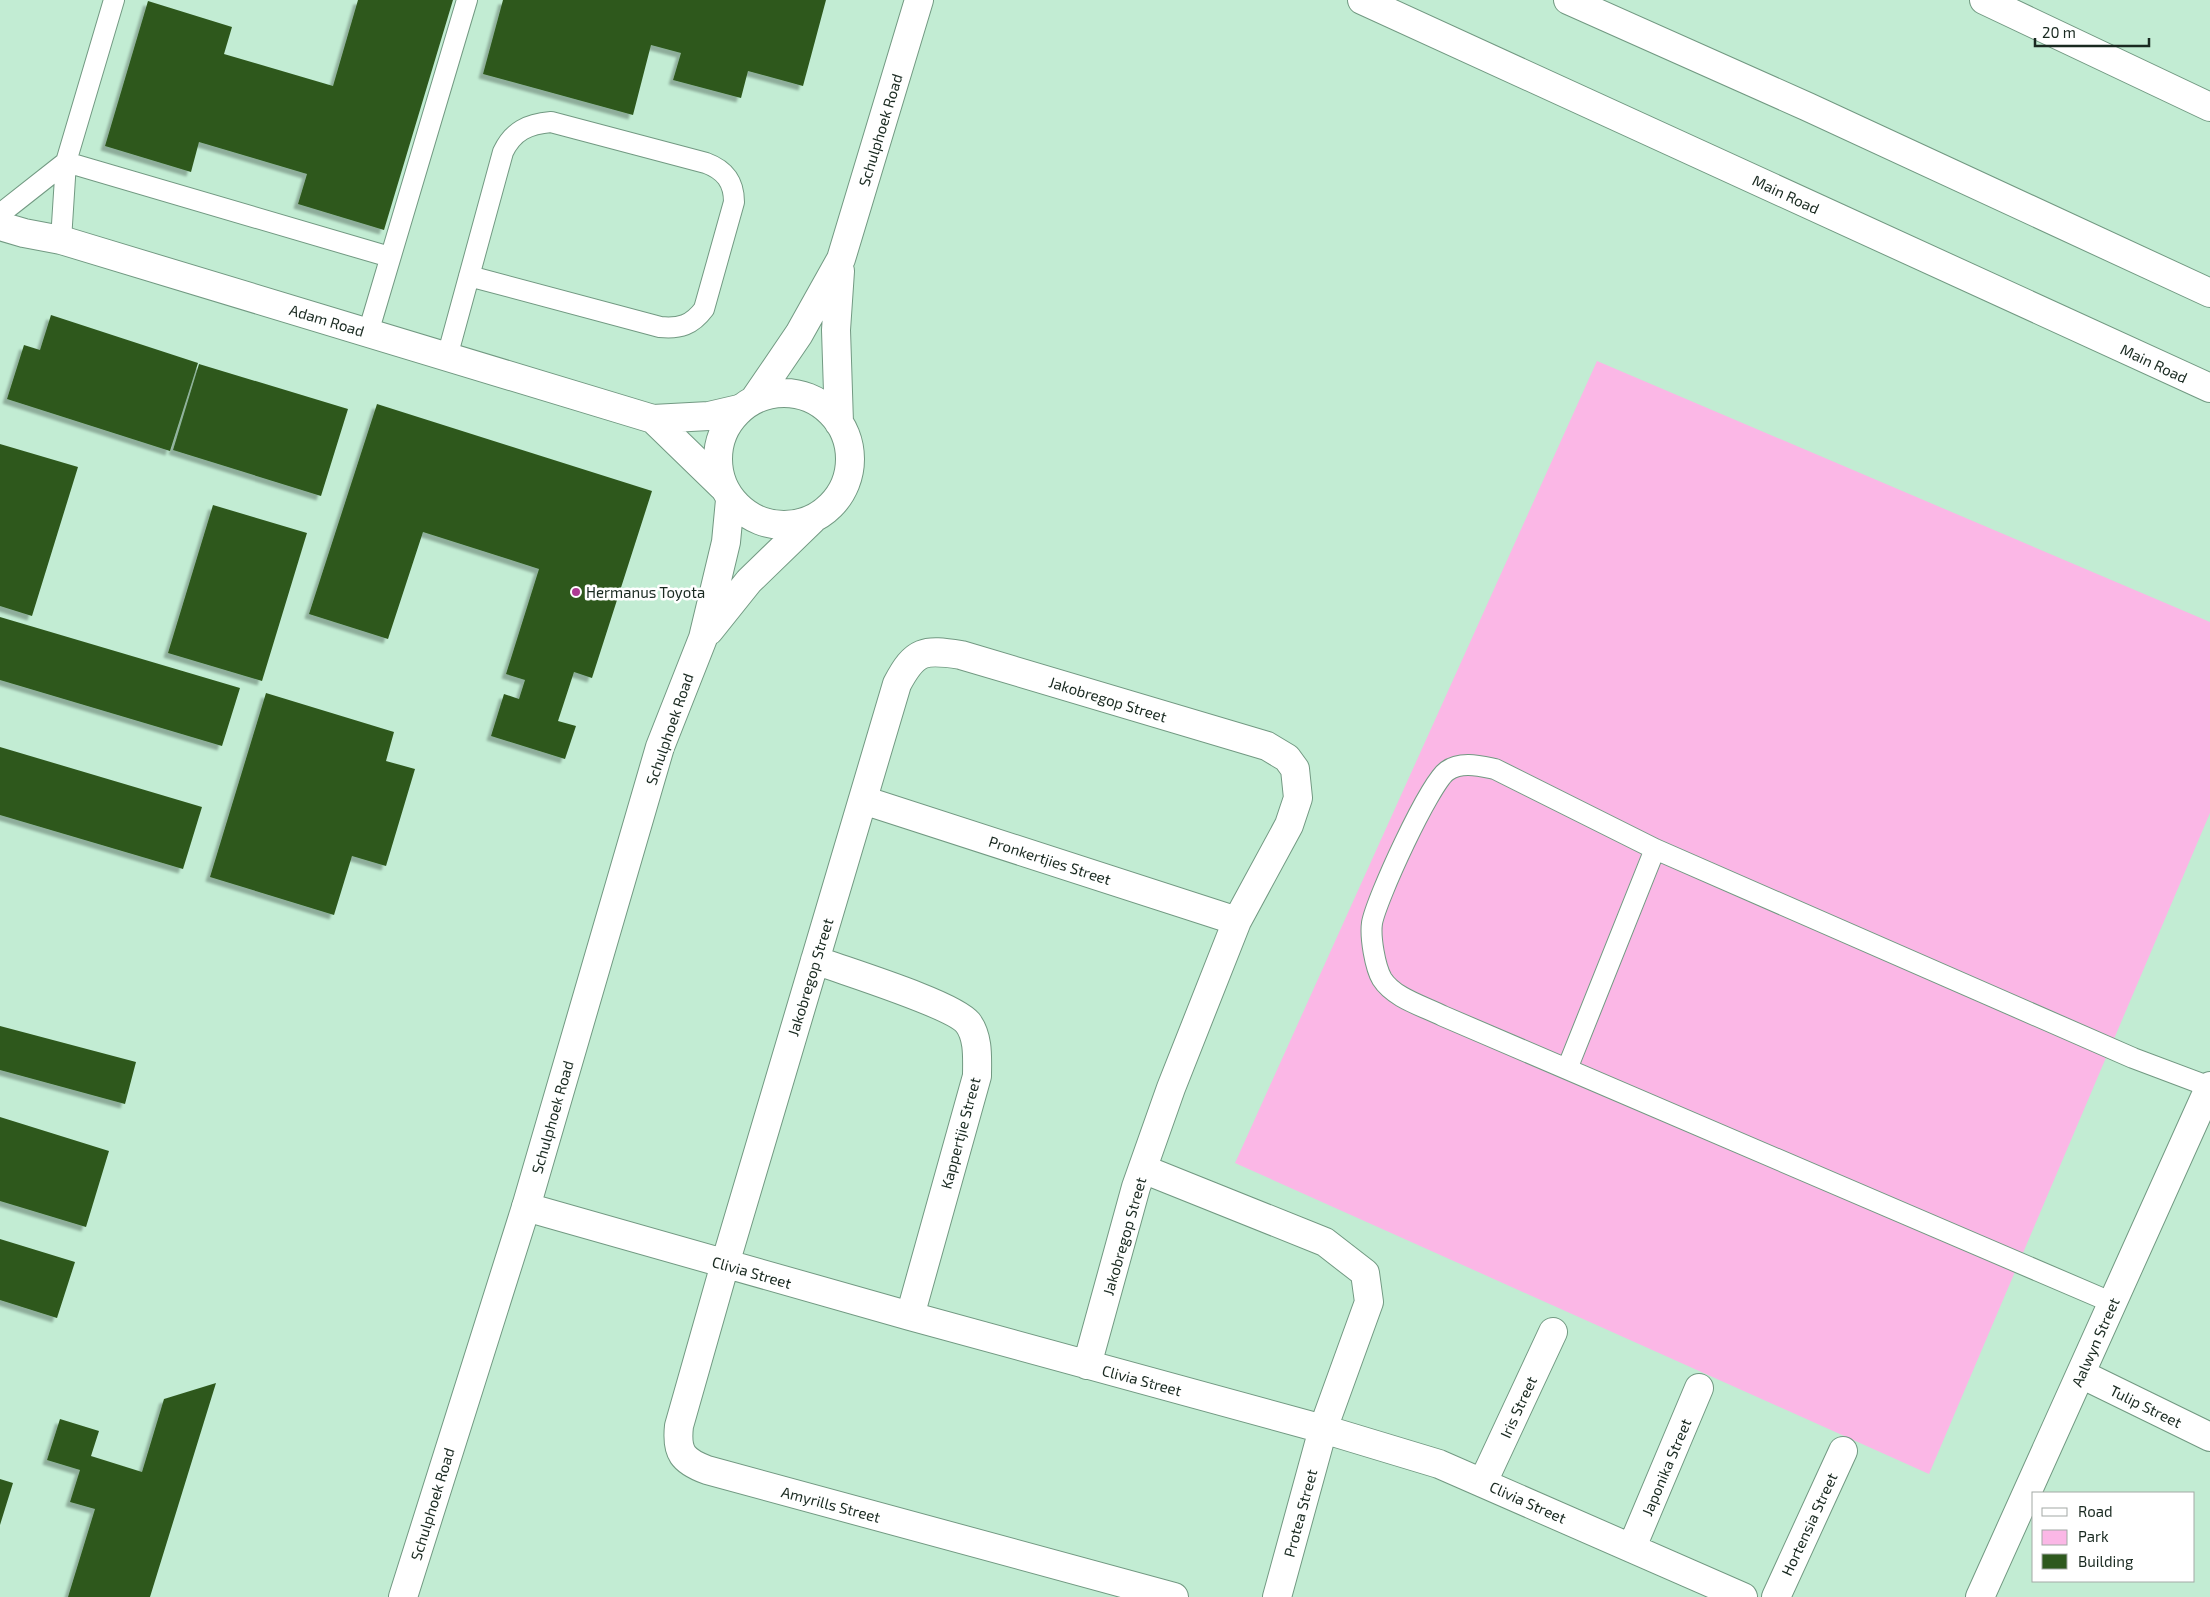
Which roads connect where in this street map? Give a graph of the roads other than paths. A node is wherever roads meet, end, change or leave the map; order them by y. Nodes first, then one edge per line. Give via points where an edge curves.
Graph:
1 (114, 0) edge
2 (467, 0) edge
3 (919, 0) edge
4 (1362, 0) edge
5 (1568, 0) edge
6 (1984, 0) edge
7 (2210, 107) edge
8 (66, 162) junction
9 (0, 214) edge
10 (0, 226) edge
11 (61, 240) junction
12 (390, 257) junction
13 (841, 259) junction
14 (469, 276) junction
15 (2210, 293) edge
16 (368, 333) junction
17 (447, 357) junction
18 (2210, 388) edge
19 (747, 405) junction
20 (653, 419) junction
21 (839, 422) junction
22 (726, 493) junction
23 (812, 520) junction
24 (703, 638) junction
25 (863, 800) junction
26 (1655, 849) junction
27 (1237, 921) junction
28 (815, 960) junction
29 (1567, 1070) junction
30 (2208, 1095) edge
31 (1143, 1169) junction
32 (526, 1207) junction
33 (725, 1264) junction
34 (2112, 1303) junction
35 (910, 1316) junction
36 (1553, 1332) dead end
37 (1087, 1365) junction
38 (2081, 1374) junction
39 (1699, 1388) dead end
40 (1324, 1429) junction
41 (2210, 1437) edge
42 (1843, 1451) dead end
43 (1483, 1482) junction
44 (1632, 1547) junction
45 (403, 1597) edge
46 (1174, 1597) edge
47 (1277, 1597) edge
48 (1743, 1597) edge
49 (1776, 1597) edge
50 (1980, 1597) edge

1 - 8 lane
2 - 12 lane
3 - 13 street, Schulphoek Road
4 - 18 street, Main Road
5 - 15 street
6 - 7 street
8 - 9 lane
8 - 11 lane
8 - 12 lane
10 - 11 street, Adam Road
11 - 16 street, Adam Road
12 - 16 lane
13 - 19 street, Schulphoek Road via 799,334
13 - 21 street, Schulphoek Road via 836,330
14 - 14 lane via 660,327 674,329 686,326 696,319 706,303 734,202 732,185 722,171 706,163 551,122 536,123 514,135 503,152
14 - 17 lane
16 - 17 street, Adam Road
17 - 20 street, Adam Road
19 - 20 street, Adam Road via 710,416
19 - 21 street via 772,394 792,394 810,398
19 - 22 street via 726,426 718,445 717,465
20 - 22 street, Adam Road
21 - 23 street via 848,440 851,458 848,477 828,509
22 - 23 street via 747,515 768,524 790,525
22 - 24 street, Schulphoek Road via 726,542
23 - 24 street, Schulphoek Road via 749,582
24 - 32 street, Schulphoek Road via 660,747
25 - 27 street, Pronkertjies Street
25 - 27 street, Jakobregop Street via 897,684 915,656 928,652 961,655 1267,746 1287,758 1295,769 1298,798 1289,826
25 - 28 street, Jakobregop Street
26 - 29 lane
26 - 29 lane via 1495,769 1462,766 1447,771 1431,790 1380,895 1372,924 1375,958 1382,979 1394,992
26 - 30 lane via 2124,1054
27 - 31 street, Jakobregop Street via 1171,1088
28 - 33 street, Jakobregop Street
28 - 35 street, Kappertjie Street via 938,1004 967,1022 973,1034 978,1054 976,1076
29 - 34 lane
30 - 34 street, Aalwyn Street
31 - 37 street, Jakobregop Street
31 - 40 street, Protea Street via 1325,1242 1365,1273 1369,1302
32 - 33 street, Clivia Street
32 - 45 street, Schulphoek Road
33 - 35 street, Clivia Street
33 - 46 street, Amyrills Street via 679,1426 680,1452 690,1464
34 - 38 street, Aalwyn Street
35 - 37 street, Clivia Street
36 - 43 street, Iris Street
37 - 40 street, Clivia Street
38 - 41 street, Tulip Street
38 - 50 street, Aalwyn Street
39 - 44 street, Japonika Street
40 - 43 street, Clivia Street via 1439,1464
40 - 47 street, Protea Street
42 - 49 street, Hortensia Street
43 - 44 street, Clivia Street
44 - 48 street, Clivia Street

